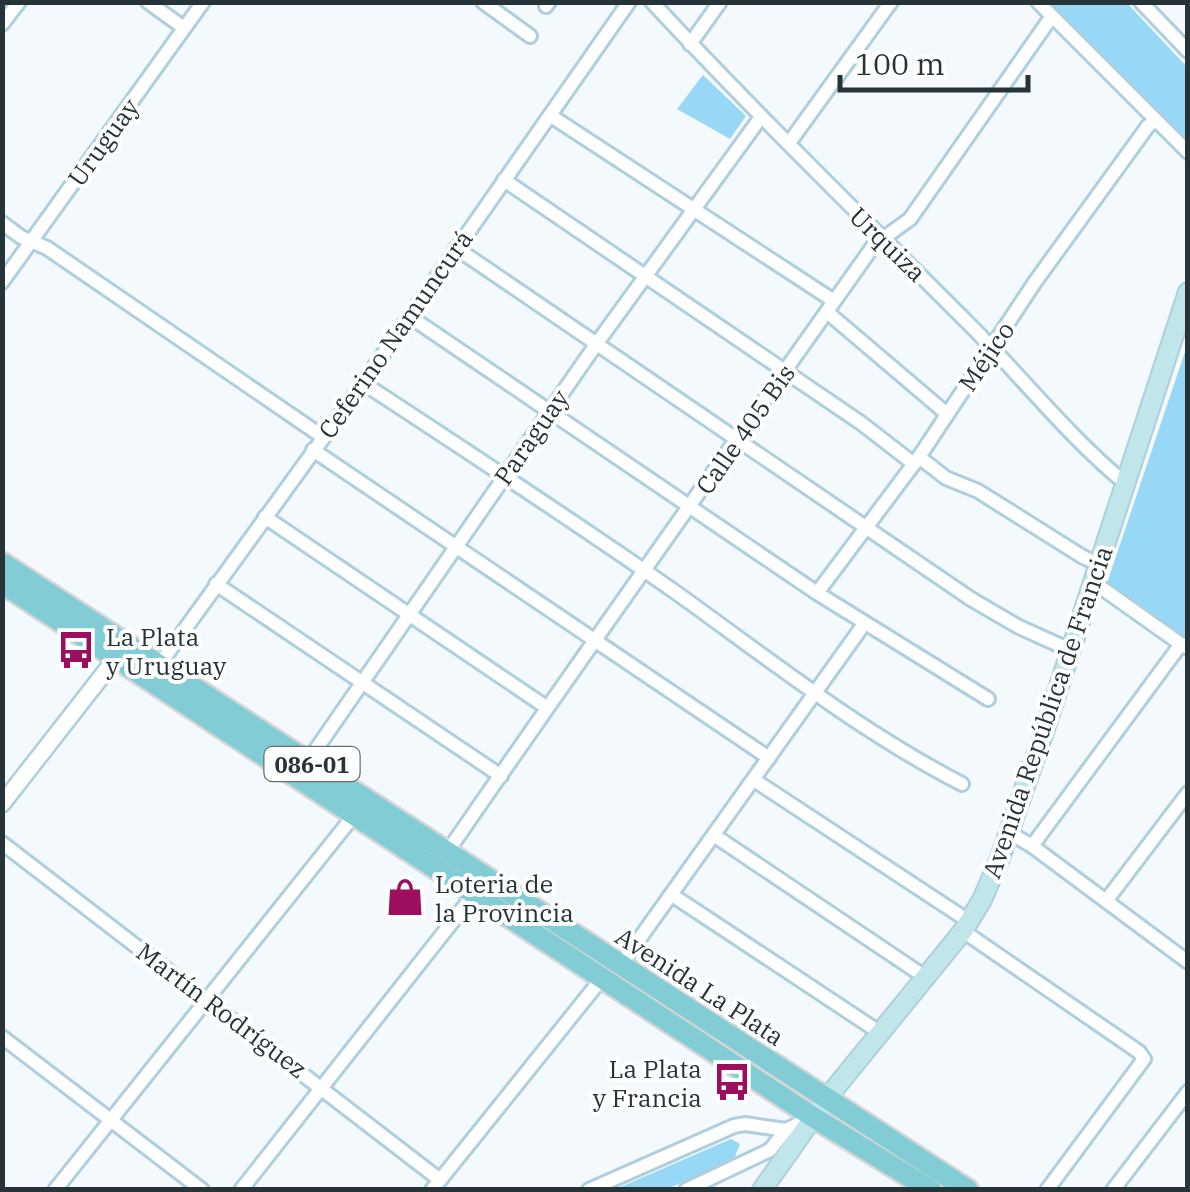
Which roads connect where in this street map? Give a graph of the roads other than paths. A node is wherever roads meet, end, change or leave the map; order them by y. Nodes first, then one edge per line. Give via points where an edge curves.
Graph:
1 (18, 2) edge
2 (148, 2) edge
3 (203, 2) edge
4 (483, 2) edge
5 (629, 2) edge
6 (652, 2) edge
7 (720, 2) edge
8 (891, 2) edge
9 (1038, 2) edge
10 (1142, 2) edge
11 (1052, 16) junction
12 (2, 24) edge
13 (184, 28) junction
14 (530, 36) dead end
15 (690, 44) junction
16 (1188, 51) edge
17 (551, 116) junction
18 (761, 116) junction
19 (1156, 120) junction
20 (789, 144) junction
21 (1188, 152) edge
22 (504, 180) junction
23 (691, 210) junction
24 (2, 223) edge
25 (884, 239) junction
26 (31, 242) junction
27 (456, 248) junction
28 (646, 275) junction
29 (2, 282) edge
30 (1188, 292) edge
31 (831, 307) junction
32 (409, 316) junction
33 (597, 343) junction
34 (993, 348) junction
35 (786, 371) junction
36 (362, 382) junction
37 (550, 410) junction
38 (947, 414) junction
39 (323, 436) junction
40 (737, 438) junction
41 (313, 450) junction
42 (917, 461) junction
43 (504, 476) junction
44 (1125, 483) junction
45 (691, 506) junction
46 (266, 517) junction
47 (865, 528) junction
48 (457, 546) junction
49 (2, 563) edge
50 (645, 572) junction
51 (1094, 572) junction
52 (2, 584) edge
53 (216, 584) junction
54 (817, 594) junction
55 (409, 615) junction
56 (864, 624) junction
57 (596, 642) junction
58 (1184, 646) edge
59 (1070, 650) junction
60 (116, 658) junction
61 (159, 665) junction
62 (361, 683) junction
63 (816, 693) junction
64 (988, 699) dead end
65 (546, 708) junction
66 (769, 758) junction
67 (308, 761) junction
68 (501, 776) junction
69 (754, 780) junction
70 (962, 784) dead end
71 (1188, 793) edge
72 (2, 804) edge
73 (354, 814) junction
74 (1008, 832) junction
75 (715, 836) junction
76 (2, 843) edge
77 (1032, 846) junction
78 (448, 852) junction
79 (475, 893) junction
80 (672, 895) junction
81 (1106, 901) junction
82 (967, 927) junction
83 (1185, 955) edge
84 (611, 971) junction
85 (925, 978) junction
86 (207, 999) junction
87 (879, 1032) junction
88 (2, 1037) edge
89 (322, 1086) junction
90 (1188, 1092) edge
91 (827, 1098) junction
92 (813, 1116) junction
93 (111, 1119) junction
94 (786, 1130) junction
95 (436, 1185) edge
96 (55, 1190) edge
97 (202, 1190) edge
98 (241, 1190) edge
99 (589, 1190) edge
100 (686, 1190) edge
101 (762, 1190) edge
102 (932, 1190) edge
103 (968, 1190) edge
104 (1047, 1190) edge
105 (1113, 1190) edge

1 - 12 street
2 - 13 street
3 - 13 street, Uruguay
4 - 14 street
5 - 17 street, Ceferino Namuncurá
6 - 15 street, Urquiza
7 - 15 street
8 - 20 street
9 - 11 street
10 - 16 street
11 - 19 street
11 - 25 street, Calle 405 Bis via 910,219
13 - 26 street, Uruguay
15 - 18 street, Urquiza
17 - 22 street, Ceferino Namuncurá
17 - 23 street
18 - 20 street, Urquiza
18 - 23 street, Paraguay
19 - 21 street
19 - 34 street, Méjico
20 - 25 street, Urquiza
22 - 27 street, Ceferino Namuncurá
22 - 28 street
23 - 28 street, Paraguay
23 - 31 street
24 - 26 street
25 - 31 street, Calle 405 Bis
25 - 34 street, Urquiza
26 - 29 street, Uruguay
26 - 39 street
27 - 32 street, Ceferino Namuncurá
27 - 33 street
28 - 33 street, Paraguay
28 - 35 street
30 - 44 main road, Avenida República de Francia
31 - 35 street, Calle 405 Bis
31 - 38 street
32 - 36 street, Ceferino Namuncurá
32 - 37 street
33 - 37 street, Paraguay
33 - 40 street
34 - 38 street, Méjico
34 - 44 street, Urquiza
35 - 40 street, Calle 405 Bis
35 - 42 street
36 - 39 street, Ceferino Namuncurá
36 - 43 street
37 - 43 street, Paraguay
37 - 45 street
38 - 42 street, Méjico
39 - 41 street, Ceferino Namuncurá
40 - 45 street, Calle 405 Bis
40 - 47 street
41 - 46 street, Ceferino Namuncurá
41 - 48 street
42 - 47 street, Méjico
42 - 51 street via 978,491 1083,558
43 - 48 street, Paraguay
43 - 50 street
44 - 51 main road, Avenida República de Francia
45 - 50 street, Calle 405 Bis
45 - 54 street
46 - 53 street, Ceferino Namuncurá
46 - 55 street
47 - 54 street, Méjico
47 - 59 street via 987,608
48 - 55 street, Paraguay
48 - 57 street
49 - 61 main road, Avenida La Plata / 086-01
50 - 57 street, Calle 405 Bis
50 - 63 street
51 - 58 street
51 - 59 main road, Avenida República de Francia
52 - 60 main road, Avenida La Plata / 086-01
53 - 61 street, Ceferino Namuncurá
53 - 62 street
54 - 56 street
55 - 62 street, Paraguay
55 - 65 street
56 - 63 street
56 - 64 street
57 - 65 street, Calle 405 Bis
57 - 66 street
58 - 77 street
59 - 74 main road, Avenida República de Francia
60 - 72 street
60 - 73 main road, Avenida La Plata / 086-01
61 - 67 main road, Avenida La Plata / 086-01
62 - 67 street, Paraguay
62 - 68 street
63 - 66 street
63 - 70 street
65 - 68 street, Calle 405 Bis
66 - 69 street
67 - 78 main road, Avenida La Plata / 086-01
68 - 78 street, Calle 405 Bis
69 - 75 street
69 - 82 street
71 - 81 street
73 - 79 main road, Avenida La Plata / 086-01
73 - 86 street
74 - 77 street
74 - 82 main road, Avenida República de Francia
75 - 80 street
75 - 85 street
76 - 86 street, Martín Rodríguez
77 - 81 street
78 - 84 main road, Avenida La Plata / 086-01
79 - 84 main road, Avenida La Plata / 086-01
79 - 89 street
80 - 84 street
80 - 87 street
81 - 83 street
82 - 85 main road, Avenida República de Francia
82 - 104 street via 1144,1059
84 - 91 main road, Avenida La Plata / 086-01
84 - 92 main road, Avenida La Plata / 086-01
84 - 95 street
85 - 87 main road, Avenida República de Francia
86 - 89 street, Martín Rodríguez
86 - 93 street
87 - 91 main road, Avenida República de Francia
88 - 93 street
89 - 95 street, Martín Rodríguez
89 - 98 street
90 - 105 street
91 - 92 main road, Avenida República de Francia
91 - 103 main road, Avenida La Plata / 086-01
92 - 94 street
92 - 101 main road, Avenida República de Francia
92 - 102 main road, Avenida La Plata / 086-01
93 - 96 street
93 - 97 street
94 - 99 street via 734,1126
94 - 100 street via 759,1156

